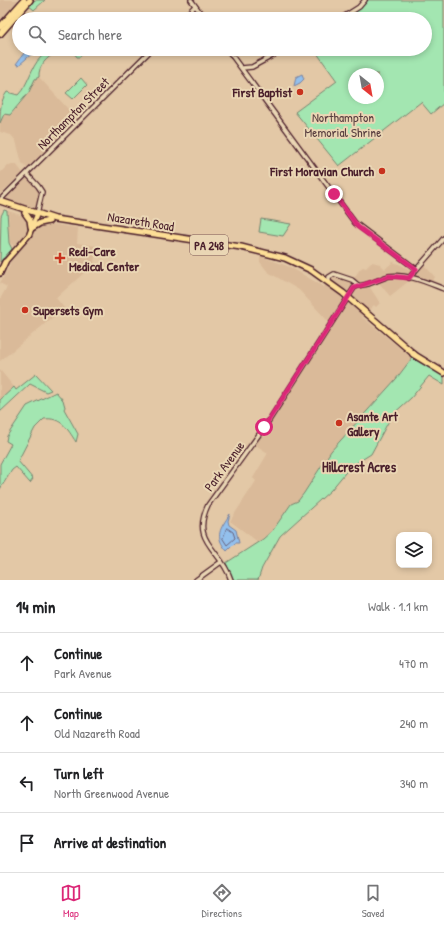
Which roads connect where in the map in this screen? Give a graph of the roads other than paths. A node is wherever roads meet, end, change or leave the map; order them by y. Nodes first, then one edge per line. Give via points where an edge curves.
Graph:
1 (24, 0) edge
2 (30, 0) edge
3 (191, 0) edge
4 (365, 0) edge
5 (195, 6) junction
6 (13, 12) edge
7 (19, 12) edge
8 (189, 12) edge
9 (200, 12) edge
10 (352, 12) edge
11 (12, 14) edge
12 (12, 20) edge
13 (0, 27) edge
14 (0, 34) edge
15 (145, 56) edge
16 (233, 56) edge
17 (272, 56) edge
18 (242, 68) junction
19 (27, 174) junction
20 (8, 193) junction
21 (0, 196) edge
22 (0, 202) edge
23 (9, 204) junction
24 (25, 213) junction
25 (36, 216) junction
26 (49, 221) junction
27 (32, 228) junction
28 (444, 238) edge
29 (6, 262) junction
30 (0, 267) edge
31 (416, 269) junction
32 (0, 273) edge
33 (409, 278) junction
34 (349, 279) junction
35 (330, 283) junction
36 (358, 285) junction
37 (444, 289) edge
38 (353, 290) junction
39 (347, 298) junction
40 (444, 373) edge
41 (221, 562) junction
42 (196, 580) edge
43 (231, 580) edge

1 - 6 highway
2 - 7 highway
3 - 5 street
4 - 10 street
5 - 8 street
5 - 9 street
11 - 13 highway
12 - 14 highway
15 - 19 street, Northampton Street
16 - 18 street
17 - 18 street via 250,68
18 - 31 street via 355,223
19 - 20 street, Northampton Street
19 - 25 street via 42,194
20 - 21 street, Northampton Street
20 - 22 street, Northampton Street
20 - 23 street via 6,199
22 - 23 highway, Nazareth Road / PA 248
22 - 24 highway, Nazareth Road / PA 248
23 - 25 highway, Nazareth Road / PA 248
24 - 25 highway, Nazareth Road / PA 248
24 - 27 highway
25 - 26 highway, Nazareth Road / PA 248
25 - 27 main road
25 - 35 highway, Nazareth Road / PA 248 via 260,251 296,263
26 - 27 highway
26 - 39 highway, Nazareth Road / PA 248 via 262,254 306,271
27 - 29 main road
28 - 31 street
29 - 30 highway
29 - 32 highway
31 - 33 street
33 - 36 street via 389,276 366,285
33 - 37 street
34 - 35 street via 332,274 328,278
34 - 36 street
34 - 38 street via 353,284
35 - 39 highway, Nazareth Road / PA 248
36 - 38 street, Park Avenue
38 - 39 street, Park Avenue
39 - 40 highway, Nazareth Road / PA 248 via 415,356
39 - 41 street, Park Avenue via 268,422 208,505 203,516 202,530
41 - 42 street
41 - 43 street, Park Avenue

